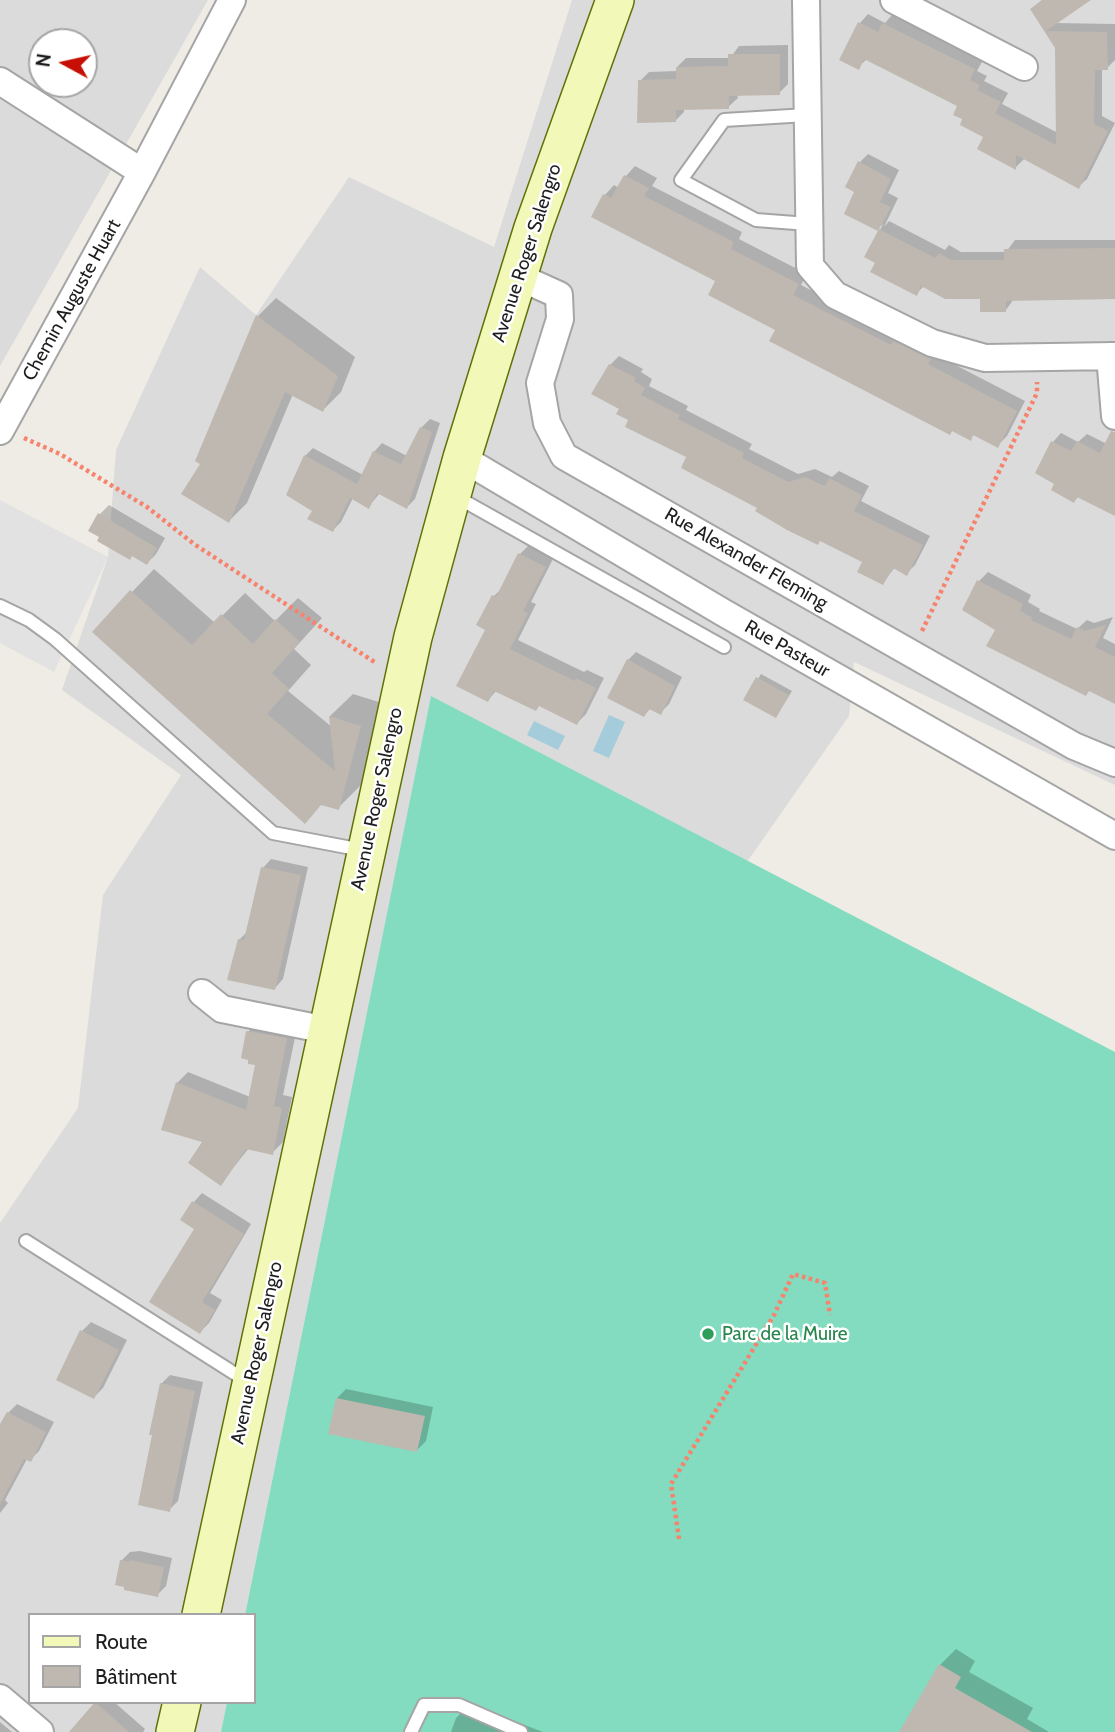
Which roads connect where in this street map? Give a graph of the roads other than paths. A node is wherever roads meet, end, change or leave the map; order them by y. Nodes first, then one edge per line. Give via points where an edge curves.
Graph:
1 (232, 0) edge
2 (615, 0) edge
3 (806, 0) edge
4 (894, 0) edge
5 (1024, 67) dead end
6 (0, 81) edge
7 (807, 116) junction
8 (142, 172) junction
9 (808, 224) junction
10 (519, 277) junction
11 (1112, 356) edge
12 (1115, 416) edge
13 (1, 429) edge
14 (462, 458) junction
15 (452, 494) junction
16 (0, 606) edge
17 (684, 606) junction
18 (724, 647) dead end
19 (1115, 763) edge
20 (1115, 836) edge
21 (366, 850) junction
22 (202, 993) dead end
23 (327, 1030) junction
24 (26, 1241) dead end
25 (251, 1384) junction
26 (201, 1613) edge
27 (0, 1698) edge
28 (182, 1704) edge
29 (40, 1732) edge
30 (175, 1732) edge
31 (411, 1732) edge
32 (521, 1732) edge

1 - 8 street, Chemin Auguste Huart
2 - 10 street, Avenue Roger Salengro
3 - 7 street
4 - 5 street
6 - 8 street
7 - 9 street
7 - 9 lane via 724,120 681,180 756,220
8 - 13 street, Chemin Auguste Huart
9 - 11 street via 810,266 835,295 932,343 985,358
10 - 14 street, Avenue Roger Salengro
10 - 19 street, Rue Alexander Fleming via 559,295 560,319 540,383 547,423 564,456 1074,746
11 - 12 street
14 - 15 street, Avenue Roger Salengro
14 - 17 street, Rue Pasteur
15 - 17 lane, Rue Pasteur
15 - 21 street, Avenue Roger Salengro via 412,637
16 - 21 lane via 55,639 273,833
17 - 18 lane, Rue Pasteur
17 - 20 street, Rue Pasteur
21 - 23 street, Avenue Roger Salengro
22 - 23 street via 222,1009
23 - 25 street, Avenue Roger Salengro
24 - 25 lane
25 - 26 street, Avenue Roger Salengro
27 - 29 street
28 - 30 street
31 - 32 lane via 424,1705 459,1705

